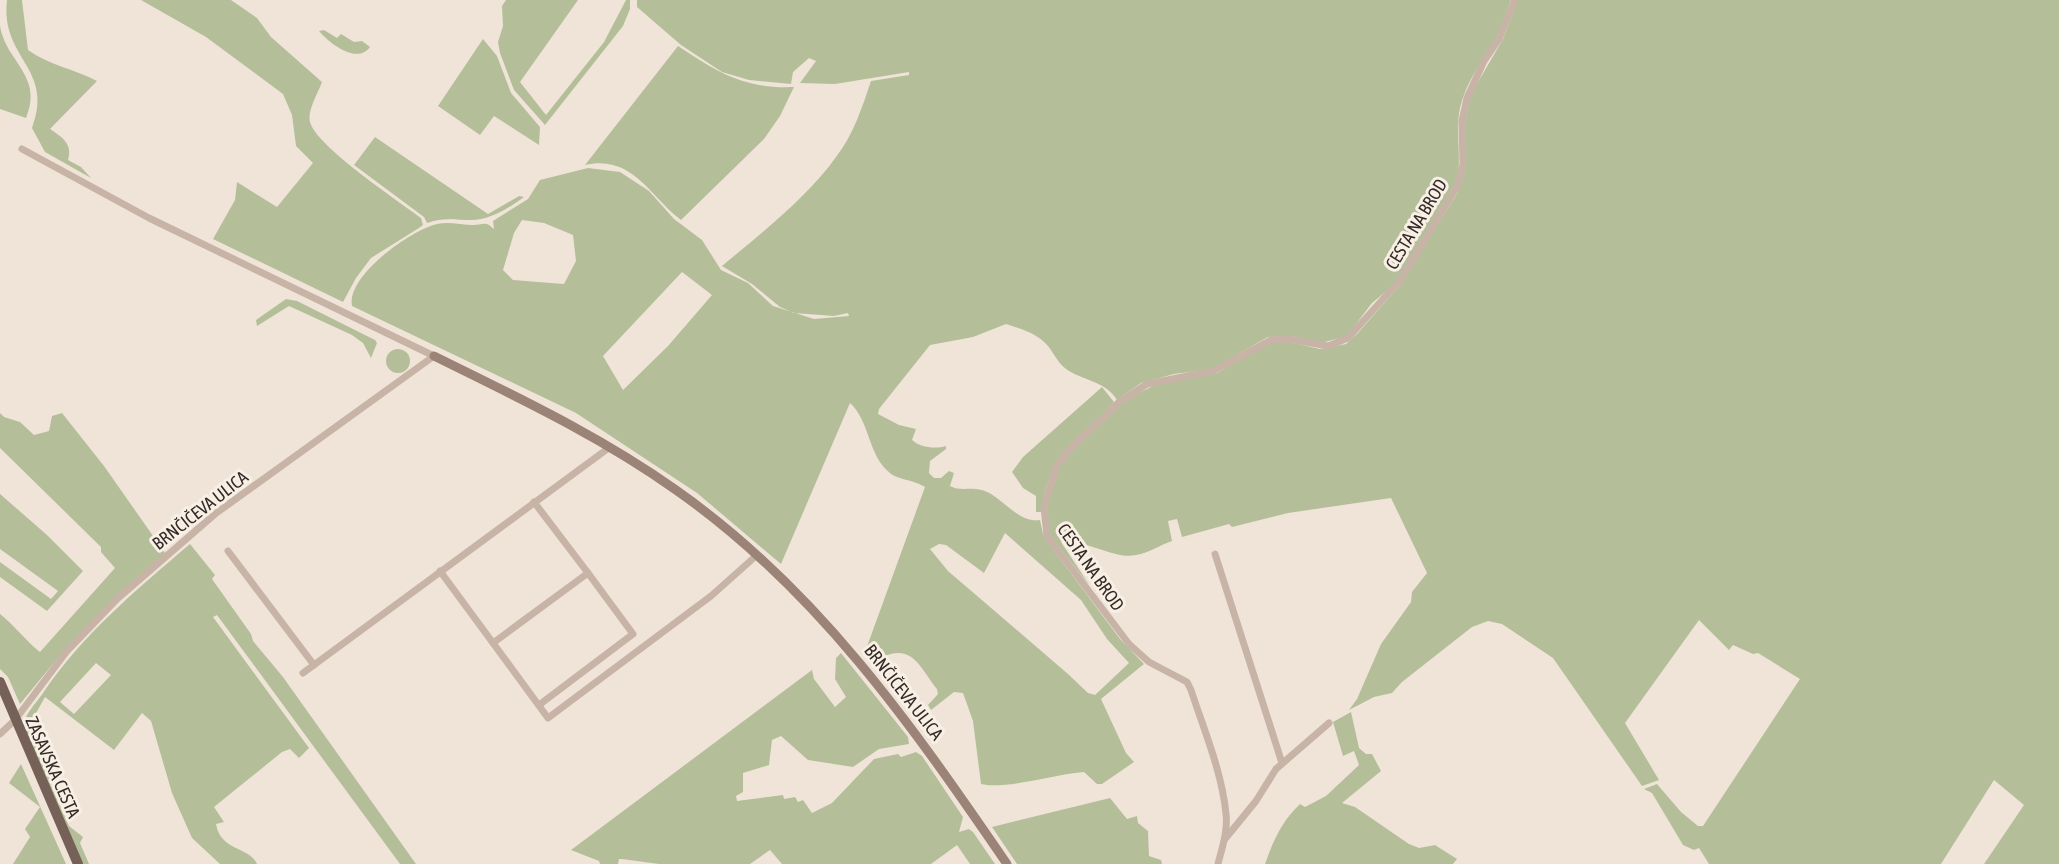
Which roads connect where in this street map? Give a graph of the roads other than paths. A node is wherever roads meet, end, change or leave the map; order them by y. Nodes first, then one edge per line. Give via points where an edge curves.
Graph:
1 (1515, 0) edge
2 (22, 149) dead end
3 (434, 356) junction
4 (610, 447) junction
5 (534, 502) junction
6 (228, 551) dead end
7 (1215, 554) dead end
8 (757, 555) junction
9 (440, 571) junction
10 (588, 573) junction
11 (493, 643) junction
12 (314, 665) junction
13 (303, 674) dead end
14 (0, 682) edge
15 (539, 705) junction
16 (15, 720) junction
17 (1329, 723) dead end
18 (0, 734) edge
19 (1282, 763) junction
20 (1225, 839) junction
21 (78, 864) edge
22 (1007, 864) edge
23 (1218, 864) edge

1 - 20 street, CESTA NA BROD via 1467,98 1458,185 1401,279 1348,338 1328,346 1271,340 1213,371 1138,388 1069,450 1053,474 1044,519 1052,543 1129,644 1149,662 1187,682 1191,690 1224,802
2 - 3 street, BRNČIČEVA ULICA via 150,218
3 - 4 street, BRNČIČEVA ULICA
3 - 16 street, BRNČIČEVA ULICA via 215,514 117,599 67,651
4 - 5 street
4 - 8 street, BRNČIČEVA ULICA via 678,491
5 - 9 street
5 - 10 street
6 - 12 street
7 - 19 street
8 - 15 street via 720,589 548,718
8 - 22 street, BRNČIČEVA ULICA via 845,643 896,706
9 - 11 street
9 - 12 street
10 - 11 street
10 - 15 street via 633,634
11 - 15 street
12 - 13 street
14 - 16 main road, ZASAVSKA CESTA
16 - 18 street, BRNČIČEVA ULICA
16 - 21 main road, ZASAVSKA CESTA
17 - 19 street
19 - 20 street
20 - 23 street, CESTA NA BROD

